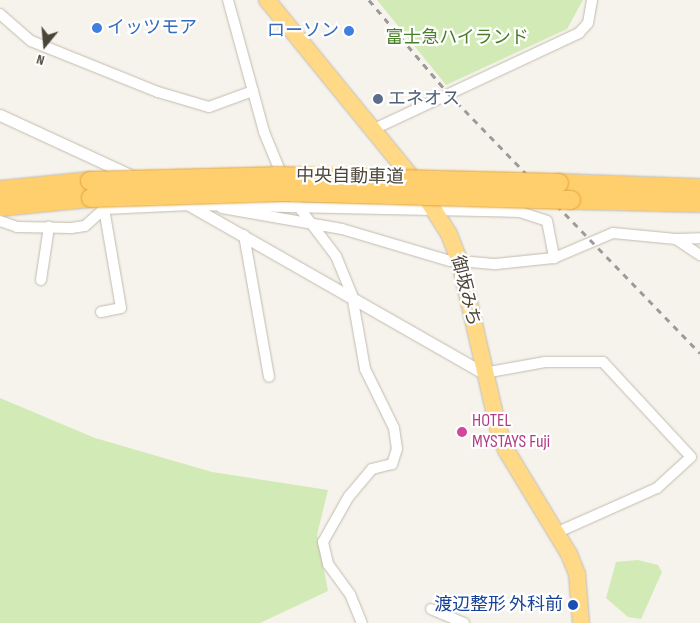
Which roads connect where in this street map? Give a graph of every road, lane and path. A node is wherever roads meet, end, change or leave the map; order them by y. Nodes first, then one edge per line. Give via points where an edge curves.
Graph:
1 (228, 0) edge
2 (267, 0) edge
3 (592, 0) edge
4 (0, 14) edge
5 (253, 91) junction
6 (0, 115) edge
7 (372, 130) junction
8 (700, 188) edge
9 (0, 190) edge
10 (95, 196) junction
11 (636, 202) junction
12 (700, 203) edge
13 (191, 205) junction
14 (214, 205) junction
15 (298, 206) junction
16 (0, 207) edge
17 (700, 208) edge
18 (436, 209) junction
19 (0, 221) edge
20 (311, 225) junction
21 (49, 227) junction
22 (244, 235) junction
23 (700, 238) edge
24 (676, 239) junction
25 (700, 255) edge
26 (554, 258) junction
27 (450, 261) dead end
28 (471, 262) dead end
29 (41, 280) dead end
30 (352, 295) junction
31 (101, 312) dead end
32 (484, 373) junction
33 (269, 377) dead end
34 (558, 532) junction
35 (431, 608) dead end
36 (362, 623) edge
37 (462, 623) edge
38 (581, 623) edge

1 - 5 street
2 - 7 highway, 御坂みち
3 - 7 street via 588,23 579,33
4 - 5 street via 31,42 175,97 209,107
5 - 15 street via 275,164
6 - 13 street
7 - 18 highway, 御坂みち
8 - 10 highway, 中央自動車道, bridge via 275,176
9 - 10 highway, 中央自動車道
10 - 11 highway, 中央自動車道, bridge via 284,192
10 - 13 street
10 - 16 highway, 中央自動車道
10 - 21 street via 85,226
10 - 31 street via 121,308
11 - 12 highway, 中央自動車道
11 - 17 highway
13 - 14 street
13 - 22 street
14 - 15 street
14 - 20 street via 237,214
15 - 18 street
15 - 20 street
18 - 26 street via 534,214 547,221
18 - 32 highway, 御坂みち via 460,263
19 - 21 street
20 - 27 street via 342,229
20 - 30 street via 336,256
21 - 29 street
22 - 30 street
22 - 33 street
23 - 24 street
24 - 25 street
24 - 26 street via 613,232
26 - 28 street via 496,264
30 - 32 street
30 - 36 street via 365,369 394,428 397,449 392,464 372,469 349,496 322,542 328,564 350,594
32 - 34 highway, 御坂みち via 506,450
32 - 34 street via 545,362 603,362 691,457 657,488
34 - 38 highway, 御坂みち via 577,574
35 - 37 street

